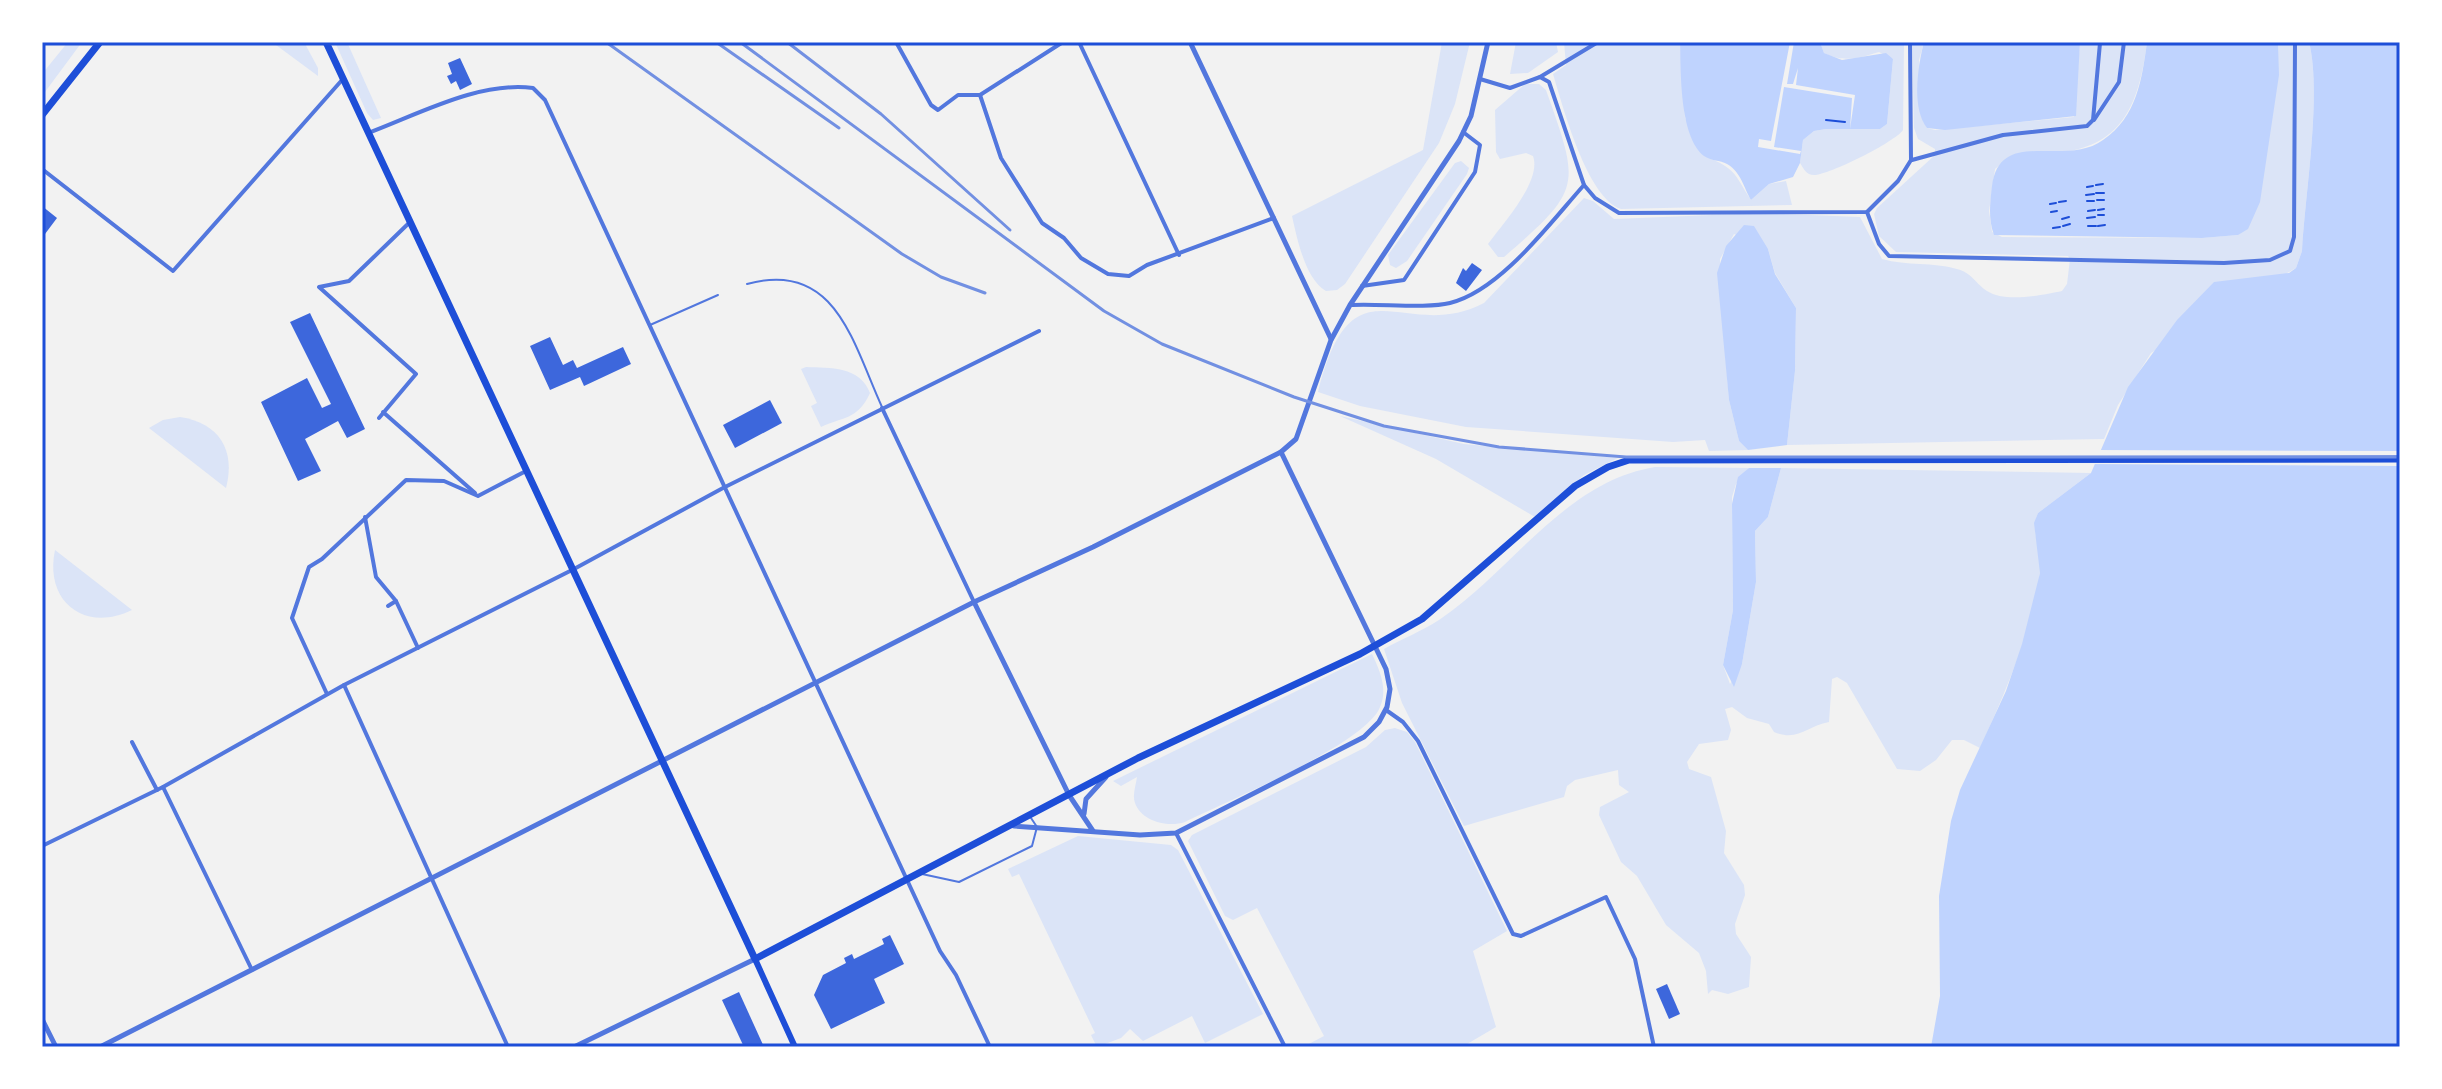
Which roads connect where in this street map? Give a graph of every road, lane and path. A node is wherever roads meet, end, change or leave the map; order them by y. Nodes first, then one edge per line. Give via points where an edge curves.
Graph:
1 (100, 42) edge
2 (326, 42) edge
3 (896, 42) edge
4 (1063, 42) edge
5 (1079, 42) edge
6 (1190, 42) edge
7 (1488, 42) edge
8 (1598, 42) edge
9 (1910, 42) edge
10 (2124, 42) edge
11 (2295, 42) edge
12 (2100, 43) edge
13 (1540, 77) junction
14 (344, 79) junction
15 (1480, 79) junction
16 (980, 95) junction
17 (42, 115) edge
18 (1826, 120) dead end
19 (2093, 120) junction
20 (1839, 129) dead end
21 (1463, 132) junction
22 (368, 133) junction
23 (1911, 160) junction
24 (42, 169) edge
25 (2103, 184) dead end
26 (1584, 185) junction
27 (2087, 187) dead end
28 (2104, 193) dead end
29 (2086, 195) dead end
30 (2104, 200) dead end
31 (2066, 201) dead end
32 (2087, 201) dead end
33 (2050, 204) dead end
34 (2104, 209) dead end
35 (2057, 211) dead end
36 (2088, 211) dead end
37 (1867, 212) junction
38 (2051, 212) dead end
39 (2104, 215) dead end
40 (2069, 217) dead end
41 (1274, 218) junction
42 (2087, 218) dead end
43 (2062, 219) dead end
44 (410, 222) junction
45 (2070, 224) dead end
46 (2105, 225) dead end
47 (2088, 226) dead end
48 (2053, 228) dead end
49 (1179, 255) junction
50 (747, 284) dead end
51 (1362, 286) junction
52 (718, 295) dead end
53 (1350, 305) junction
54 (649, 326) junction
55 (1039, 331) dead end
56 (1331, 340) junction
57 (882, 408) junction
58 (383, 412) junction
59 (379, 418) dead end
60 (1281, 452) junction
61 (2400, 459) edge
62 (527, 470) junction
63 (723, 488) junction
64 (478, 496) junction
65 (365, 517) junction
66 (574, 569) junction
67 (396, 601) junction
68 (974, 602) junction
69 (388, 606) dead end
70 (418, 648) junction
71 (815, 683) junction
72 (344, 685) junction
73 (327, 694) junction
74 (1386, 710) junction
75 (132, 742) dead end
76 (661, 760) junction
77 (1110, 773) junction
78 (163, 787) junction
79 (157, 790) junction
80 (1069, 795) junction
81 (1031, 817) junction
82 (1084, 819) junction
83 (1014, 826) junction
84 (1037, 827) junction
85 (1093, 832) junction
86 (1176, 833) junction
87 (42, 846) edge
88 (921, 873) junction
89 (431, 879) junction
90 (908, 880) junction
91 (755, 959) junction
92 (252, 970) junction
93 (42, 1019) edge
94 (56, 1047) edge
95 (100, 1047) edge
96 (508, 1047) edge
97 (574, 1047) edge
98 (795, 1047) edge
99 (990, 1047) edge
100 (1285, 1047) edge
101 (1654, 1047) edge

1 - 17 highway
2 - 14 highway
3 - 16 street via 938,110 958,95
4 - 16 street
5 - 49 street
6 - 41 street
7 - 15 street
8 - 13 street
9 - 23 street
10 - 19 street via 2119,82
11 - 37 street via 2294,237 2290,251 2270,260 1889,256
12 - 19 street
13 - 15 street via 1510,88
13 - 26 street via 1549,82
14 - 22 highway
14 - 24 street via 173,271
15 - 21 street
16 - 49 street via 1001,158 1027,200 1042,223 1081,258 1122,278
18 - 20 path via 1843,122
19 - 23 street via 2087,126 2003,135
21 - 51 street
21 - 51 street via 1480,145 1475,172 1404,280
22 - 44 highway
22 - 54 street via 472,95 514,86 533,88 545,100
23 - 37 street
25 - 27 path
26 - 37 street via 1619,213
26 - 53 street via 1482,289 1449,304
28 - 29 path
30 - 32 path
31 - 33 path
34 - 36 path
35 - 38 path
39 - 42 path
40 - 43 path
41 - 49 street
41 - 56 street
44 - 58 street via 349,281 319,287 416,374
44 - 62 highway
45 - 48 path
46 - 47 path
50 - 57 lane via 796,281 830,300
51 - 53 street
52 - 54 lane
53 - 56 street
54 - 63 street
55 - 57 street
56 - 60 street via 1296,439
57 - 63 street
57 - 68 street
58 - 59 street
58 - 64 street
60 - 68 street
60 - 74 street via 1379,652 1389,679
61 - 77 highway via 1629,460 1575,486 1433,612 1360,654
62 - 64 street
62 - 66 highway
63 - 66 street
63 - 71 street
64 - 65 street via 444,481 406,480
65 - 67 street via 376,577
65 - 73 street via 309,567 292,618
66 - 70 street
66 - 76 highway
67 - 69 street
67 - 70 street
68 - 71 street
68 - 80 street
70 - 72 street
71 - 76 street
71 - 90 street
72 - 73 street
72 - 89 street
73 - 78 street
74 - 86 street via 1373,730 1347,748
74 - 101 street via 1418,741 1513,934 1521,936 1606,897 1635,959
75 - 79 street
76 - 89 street
76 - 91 highway
77 - 80 highway
77 - 82 street via 1086,799
78 - 79 street
78 - 92 street
79 - 87 street
80 - 81 highway
80 - 82 street
81 - 83 highway
81 - 84 lane
82 - 85 street
83 - 84 street
83 - 88 highway
84 - 85 street
84 - 88 lane via 1032,846 959,882
85 - 86 street
86 - 100 street
88 - 90 highway
89 - 92 street
89 - 96 street
90 - 91 highway
90 - 99 street
91 - 97 street
91 - 98 main road
92 - 95 street
93 - 94 street

